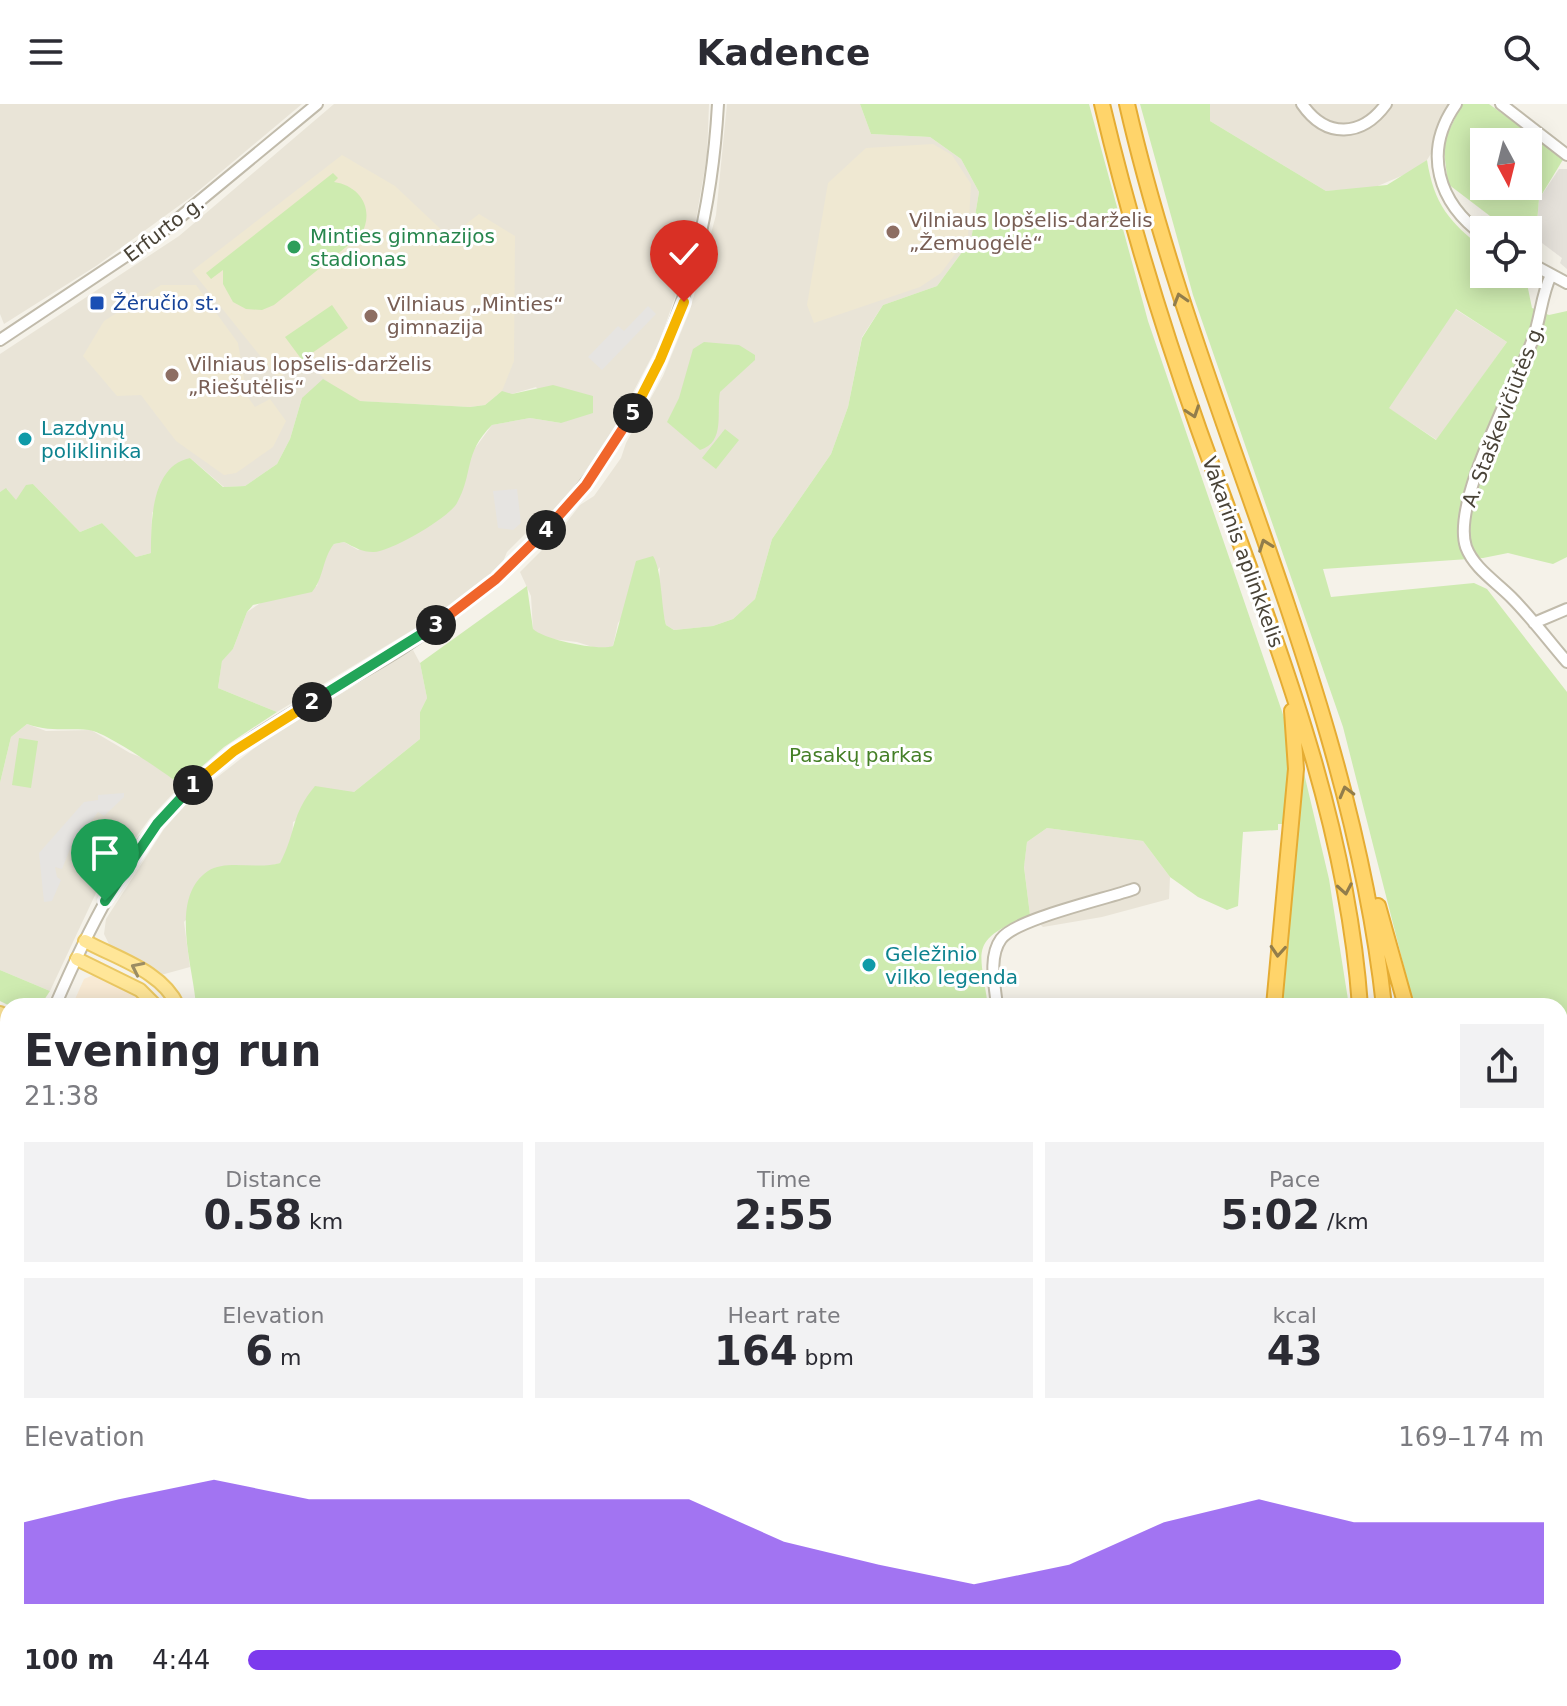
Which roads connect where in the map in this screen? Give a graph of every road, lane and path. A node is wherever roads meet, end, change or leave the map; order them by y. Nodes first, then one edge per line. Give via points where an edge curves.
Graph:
1 (317, 104) edge
2 (718, 104) edge
3 (1102, 104) edge
4 (1127, 104) edge
5 (1302, 104) edge
6 (1386, 104) edge
7 (1456, 104) edge
8 (1504, 105) edge
9 (1567, 155) edge
10 (1470, 225) edge
11 (1542, 270) edge
12 (1551, 275) junction
13 (1567, 283) edge
14 (0, 340) edge
15 (1567, 609) edge
16 (1534, 623) junction
17 (1567, 662) edge
18 (1289, 678) junction
19 (1363, 868) junction
20 (1134, 889) dead end
21 (85, 941) junction
22 (77, 959) junction
23 (59, 998) edge
24 (148, 998) edge
25 (173, 998) edge
26 (997, 998) edge
27 (1275, 998) edge
28 (1359, 998) edge
29 (1383, 998) edge
30 (1404, 998) edge

1 - 14 street, Erfurto g. via 162,232
2 - 21 street via 709,203 684,302 646,390 586,485 534,544 469,602 208,772 133,857
3 -> 18 highway, Vakarinis aplinkkelis via 1164,328
19 -> 4 highway, Vakarinis aplinkkelis via 1310,671 1182,306
5 - 6 street via 1317,120 1344,129 1374,121
7 - 10 street via 1439,136 1436,166 1447,198
8 - 9 street
11 - 12 street
12 - 13 street
12 - 16 street, A. Staškevičiūtės g. via 1533,339 1468,500 1463,528 1475,563
15 - 16 street
16 - 17 street, A. Staškevičiūtės g.
18 -> 27 highway via 1296,769
18 -> 28 highway, Vakarinis aplinkkelis via 1340,864
19 - 29 highway, Vakarinis aplinkkelis
19 - 30 highway
20 - 26 street via 1032,919 1009,931 994,957
21 - 22 street
25 -> 21 main road via 163,983
22 - 23 street
22 - 24 main road

